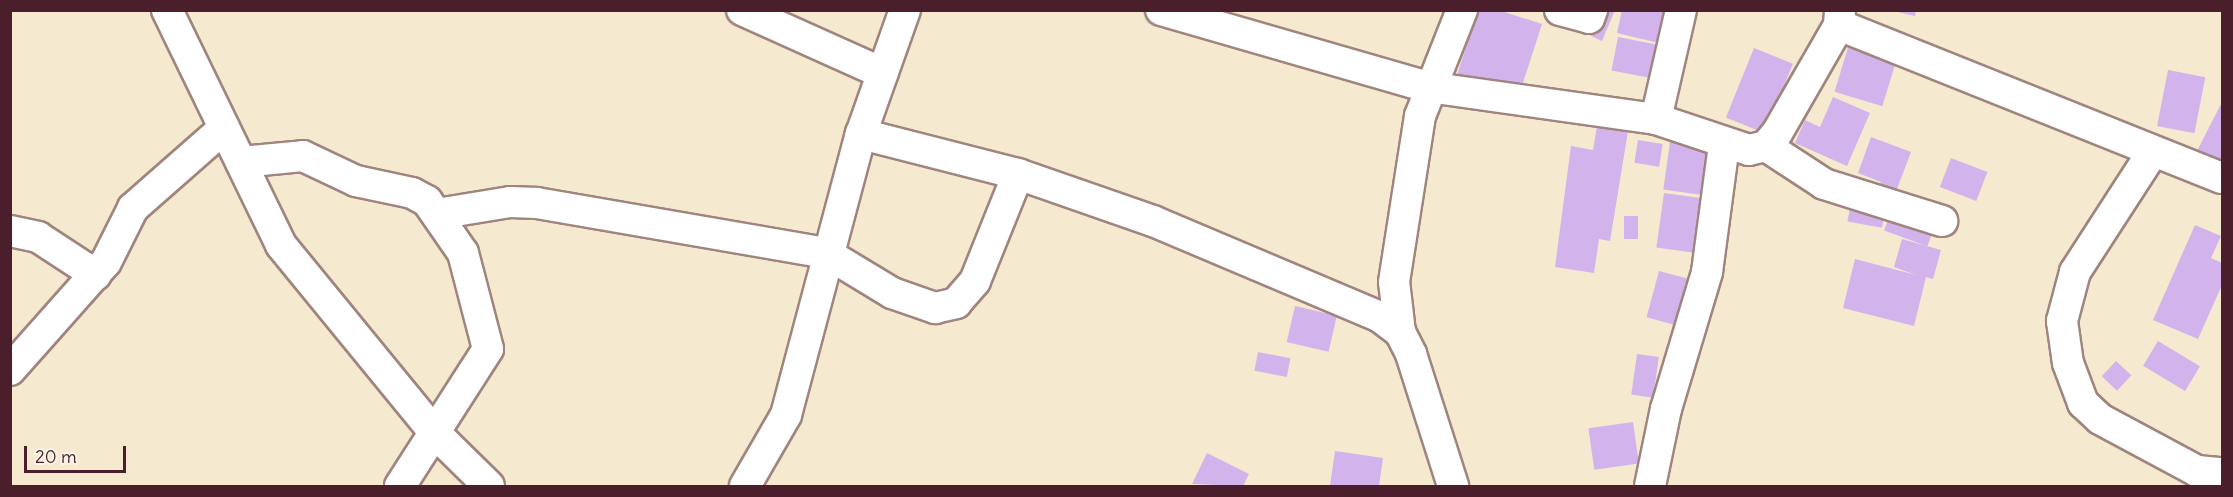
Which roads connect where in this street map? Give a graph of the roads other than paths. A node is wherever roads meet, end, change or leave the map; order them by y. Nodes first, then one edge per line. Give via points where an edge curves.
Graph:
1 (167, 10) edge
2 (742, 10) edge
3 (905, 10) edge
4 (1161, 10) edge
5 (1462, 10) edge
6 (1560, 10) edge
7 (1592, 10) edge
8 (1681, 10) edge
9 (1840, 18) edge
10 (882, 73) junction
11 (1428, 87) junction
12 (1656, 119) junction
13 (224, 128) junction
14 (861, 134) junction
15 (1724, 144) junction
16 (1766, 146) junction
17 (2152, 153) junction
18 (241, 162) junction
19 (1018, 174) junction
20 (2223, 178) edge
21 (437, 214) junction
22 (1942, 221) dead end
23 (10, 231) edge
24 (826, 253) junction
25 (96, 275) junction
26 (1400, 332) junction
27 (10, 370) edge
28 (434, 432) junction
29 (2223, 473) edge
30 (400, 486) edge
31 (489, 486) edge
32 (745, 486) edge
33 (1453, 486) edge
34 (1650, 486) edge

1 - 13 street
2 - 10 street
3 - 10 street
4 - 11 street
5 - 11 street
6 - 7 street via 1589,18
8 - 12 street
9 - 16 street
9 - 17 street
10 - 14 street
11 - 12 street
11 - 26 street via 1394,282
12 - 15 street
13 - 18 street
13 - 25 street via 133,208
14 - 19 street
14 - 24 street
15 - 16 street via 1749,150
15 - 34 street via 1707,272 1666,409
16 - 22 street via 1824,184
17 - 20 street
17 - 29 street via 2075,272 2062,321 2068,363 2083,403 2100,419 2197,471
18 - 21 street via 303,156 357,181 412,193
18 - 28 street via 281,245
19 - 24 street via 983,265 957,303 935,308 913,303
19 - 26 street via 1181,231 1368,310
21 - 24 street via 510,202 537,203
21 - 28 street via 463,254 488,349 480,369
23 - 25 street via 38,237
24 - 32 street via 786,415
25 - 27 street
26 - 33 street
28 - 30 street
28 - 31 street

